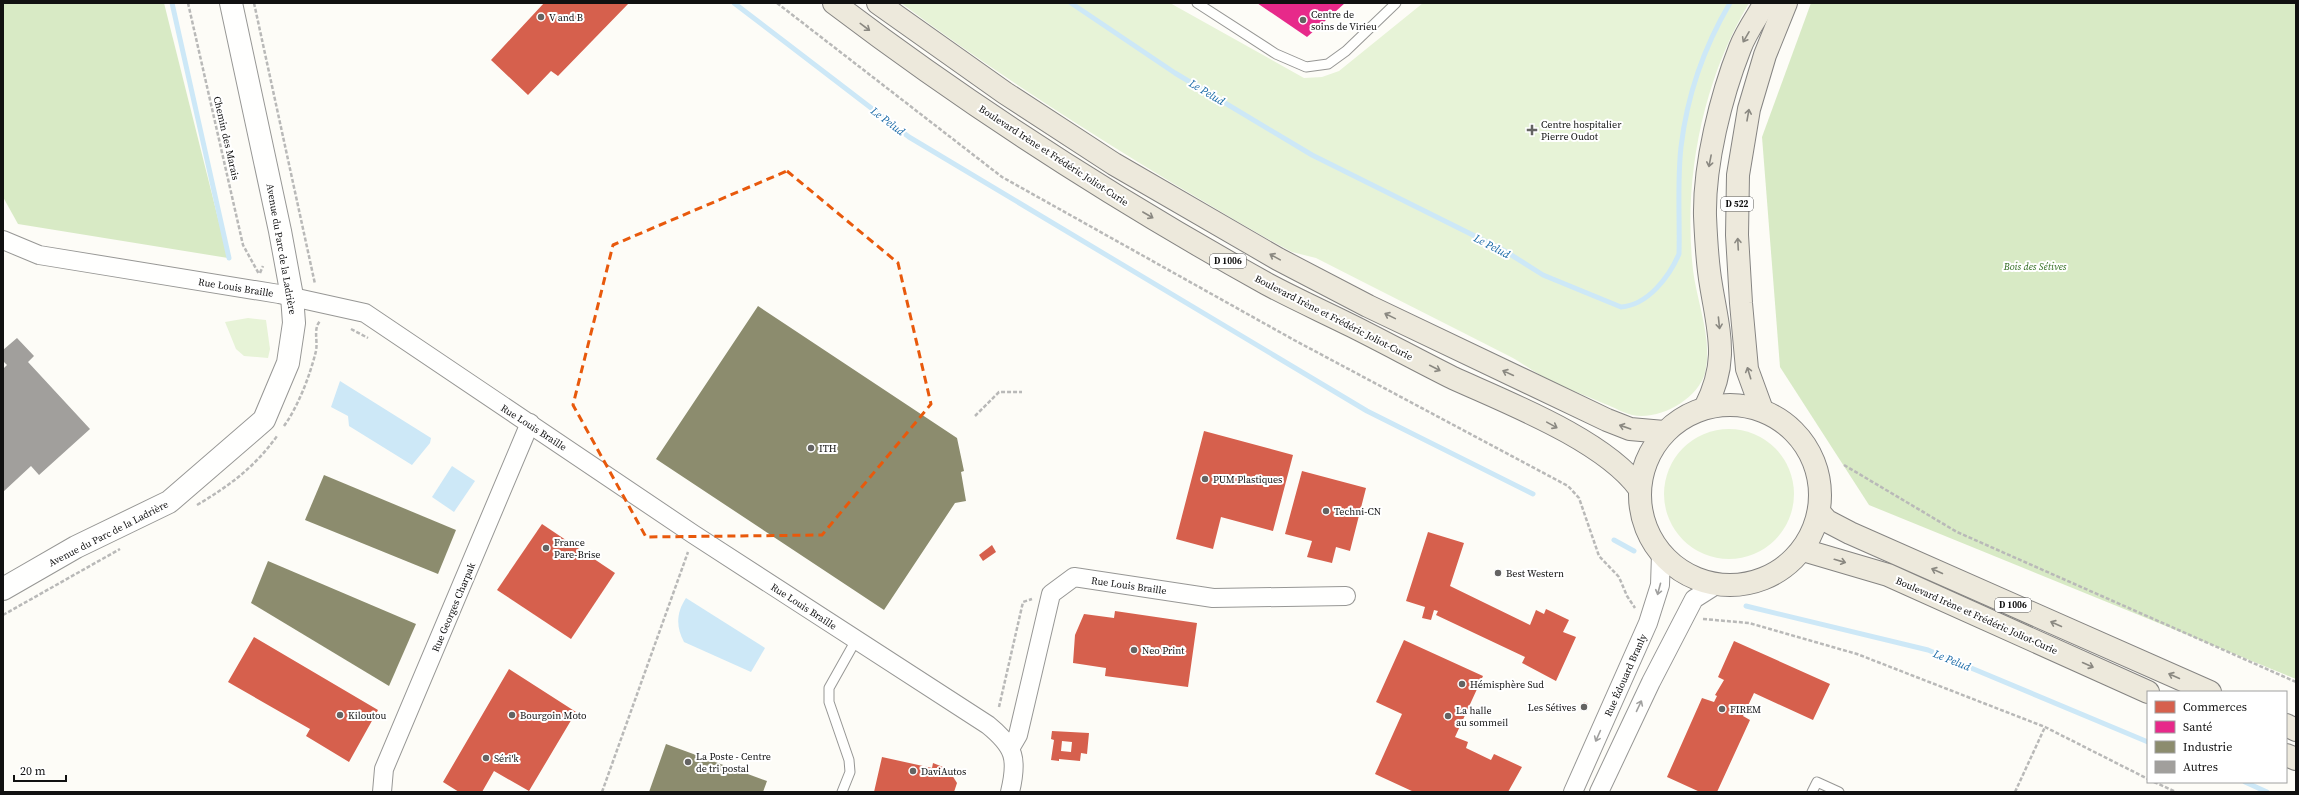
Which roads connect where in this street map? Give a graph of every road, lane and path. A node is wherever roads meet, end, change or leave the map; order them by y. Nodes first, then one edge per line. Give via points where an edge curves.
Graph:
1 (188, 3) edge
2 (231, 3) edge
3 (254, 3) edge
4 (777, 3) edge
5 (834, 3) edge
6 (878, 3) edge
7 (1197, 3) edge
8 (1765, 3) edge
9 (1786, 3) edge
10 (1393, 4) edge
11 (3, 240) edge
12 (259, 274) dead end
13 (315, 285) dead end
14 (292, 296) junction
15 (1022, 392) dead end
16 (1705, 408) junction
17 (1762, 410) junction
18 (975, 416) dead end
19 (530, 423) junction
20 (1664, 432) junction
21 (1844, 465) dead end
22 (1639, 488) junction
23 (1819, 512) junction
24 (1803, 550) junction
25 (688, 552) dead end
26 (1661, 554) junction
27 (1716, 585) junction
28 (3, 589) edge
29 (1051, 594) junction
30 (1346, 596) dead end
31 (1638, 614) dead end
32 (1696, 621) dead end
33 (856, 640) junction
34 (2296, 682) edge
35 (2208, 691) edge
36 (2147, 692) edge
37 (999, 707) dead end
38 (2287, 726) edge
39 (2045, 727) junction
40 (2296, 730) edge
41 (1011, 747) junction
42 (2147, 778) edge
43 (2156, 783) edge
44 (382, 792) edge
45 (602, 792) edge
46 (842, 792) edge
47 (1010, 792) edge
48 (1573, 792) edge
49 (1600, 792) edge
50 (1812, 792) edge
51 (1839, 792) edge
52 (2016, 792) edge
53 (2176, 792) edge

1 - 12 path, Chemin des Marais via 243,245
2 - 14 street, Avenue du Parc de la Ladrière
3 - 13 path
4 - 31 path via 1002,177 1287,336 1568,486 1579,498 1599,556 1619,577
5 -> 22 main road, Boulevard Irène et Frédéric Joliot-Curie / D 1006 via 983,110 1103,189 1269,285 1539,418 1594,448 1630,476
20 -> 6 main road, D 1006 via 1630,429 1607,420 1375,309 1278,259 1114,164 1005,93
7 - 10 lane via 1276,54 1306,67 1328,64 1346,51
8 -> 16 main road, D 522 via 1738,54 1721,103 1708,172 1705,213 1707,253 1721,344 1720,370
17 -> 9 main road, D 522 via 1747,362 1738,250 1738,175 1749,109 1765,54
11 - 14 street, Rue Louis Braille via 39,255
14 - 19 street, Rue Louis Braille via 365,313 484,395
14 - 28 street, Avenue du Parc de la Ladrière via 294,324 288,363 264,420 169,502 76,547
15 - 18 path via 999,392
16 - 17 main road via 1724,404
16 - 20 main road via 1683,417
17 - 23 main road via 1784,422 1803,440 1815,462 1821,487
19 - 33 street, Rue Louis Braille via 693,534
19 - 44 street, Rue Georges Charpak via 384,769
20 - 22 main road via 1646,461
21 - 34 path via 1957,532
22 - 26 main road via 1640,512 1648,534
23 - 24 main road via 1813,532
35 -> 23 main road, D 1006 via 1850,533 1827,521
24 - 27 main road via 1773,575 1755,582
24 -> 36 main road, Boulevard Irène et Frédéric Joliot-Curie / D 1006 via 1888,575
25 - 45 path
26 - 27 main road via 1677,569 1696,579
26 -> 48 street, Rue Édouard Branly via 1660,585 1648,623
49 -> 27 street via 1651,682 1694,598
29 - 30 street, Rue Louis Braille via 1074,578 1213,598
29 - 37 path via 1023,602
29 - 41 street via 1018,735
32 - 39 path via 1707,618 1749,623 1857,654
33 - 41 street, Rue Louis Braille via 988,725
33 - 46 lane via 829,688 829,702 849,760 850,772
38 - 40 main road
39 - 42 path
39 - 52 path
41 - 47 street via 1016,768
43 - 53 path
50 - 51 lane via 1817,782

